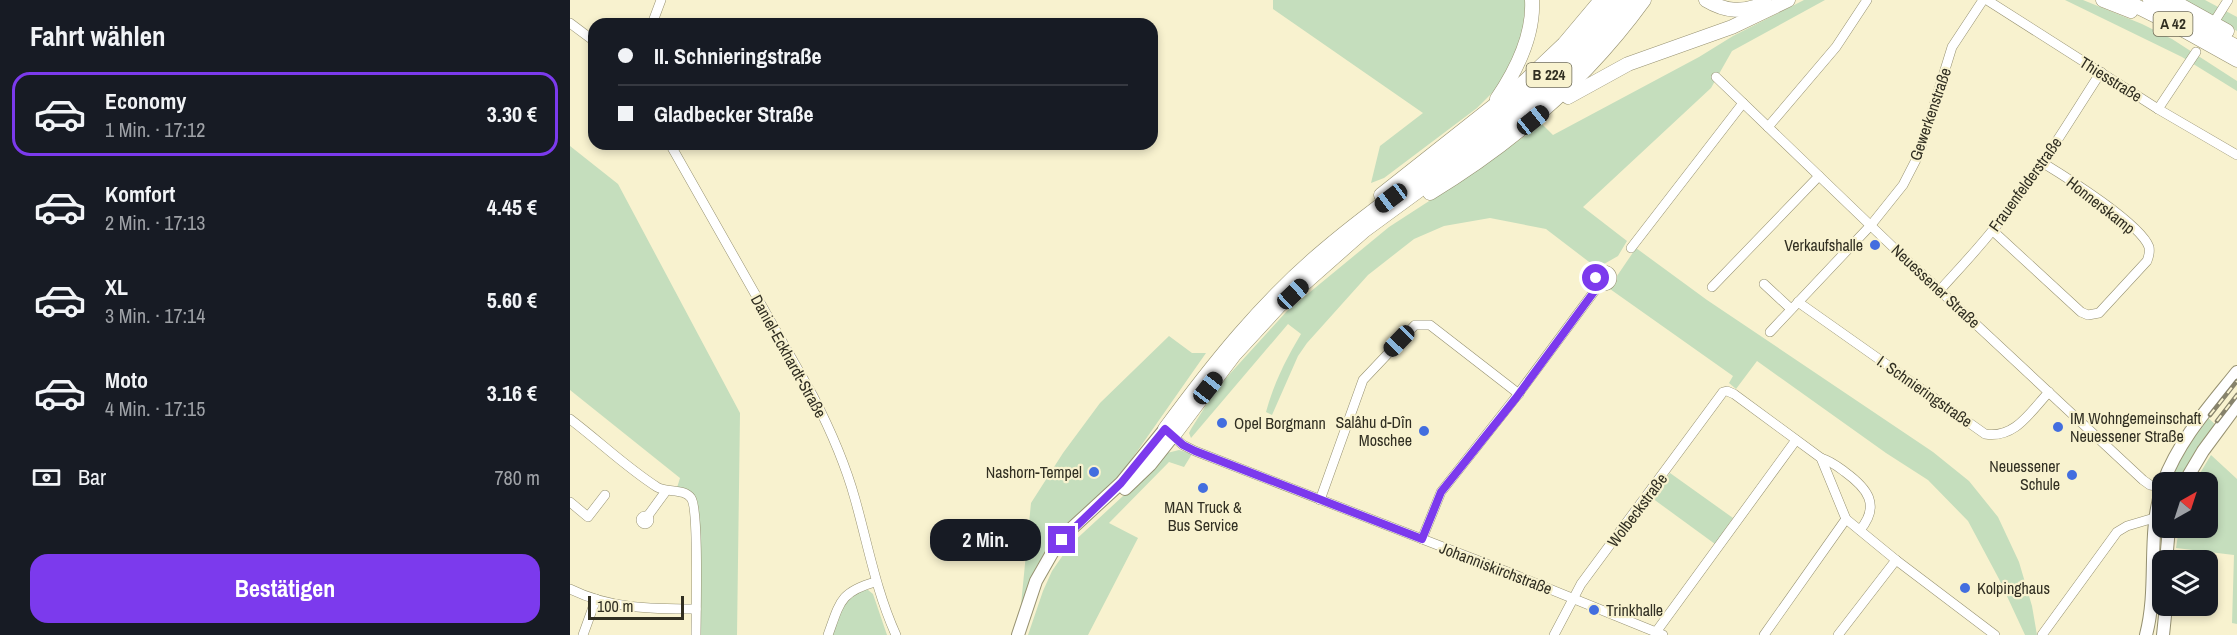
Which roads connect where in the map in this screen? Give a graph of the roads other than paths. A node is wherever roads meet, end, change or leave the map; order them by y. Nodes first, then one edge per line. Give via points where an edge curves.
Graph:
1 (661, 0) edge
2 (1532, 0) edge
3 (1601, 0) edge
4 (1615, 0) edge
5 (1629, 0) edge
6 (1644, 0) edge
7 (1706, 0) edge
8 (1769, 0) edge
9 (1788, 0) edge
10 (1867, 0) edge
11 (1985, 0) edge
12 (2103, 0) edge
13 (2124, 0) edge
14 (2150, 0) edge
15 (2171, 0) edge
16 (2228, 0) edge
17 (654, 18) edge
18 (2216, 19) dead end
19 (570, 23) edge
20 (2237, 36) edge
21 (588, 37) edge
22 (2237, 47) edge
23 (2221, 50) junction
24 (2196, 52) dead end
25 (2237, 60) edge
26 (2101, 72) junction
27 (1716, 76) dead end
28 (1743, 103) junction
29 (2158, 108) junction
30 (1543, 112) junction
31 (1768, 127) junction
32 (1465, 130) junction
33 (673, 150) edge
34 (2237, 155) edge
35 (2043, 163) junction
36 (1819, 176) junction
37 (1871, 225) junction
38 (1365, 230) junction
39 (1993, 231) junction
40 (1631, 248) dead end
41 (1325, 249) junction
42 (1764, 284) dead end
43 (1599, 285) dead end
44 (1712, 287) dead end
45 (1940, 290) junction
46 (1795, 305) junction
47 (1770, 332) dead end
48 (2237, 372) edge
49 (2049, 392) junction
50 (1519, 394) junction
51 (2237, 405) edge
52 (570, 419) edge
53 (1169, 433) junction
54 (1796, 440) junction
55 (1821, 458) junction
56 (2168, 472) edge
57 (2191, 472) edge
58 (2152, 485) edge
59 (666, 491) junction
60 (605, 495) dead end
61 (1320, 500) junction
62 (570, 502) edge
63 (647, 517) dead end
64 (1846, 519) junction
65 (2152, 519) edge
66 (1860, 530) junction
67 (2153, 538) edge
68 (1422, 539) junction
69 (2152, 548) junction
70 (2155, 550) edge
71 (1896, 560) junction
72 (876, 582) junction
73 (570, 589) edge
74 (1574, 598) junction
75 (596, 599) junction
76 (696, 609) junction
77 (2165, 616) edge
78 (586, 634) edge
79 (1659, 634) edge
80 (696, 635) edge
81 (828, 635) edge
82 (896, 635) edge
83 (1018, 635) edge
84 (1025, 635) edge
85 (1554, 635) edge
86 (1764, 635) edge
87 (1838, 635) edge
88 (1995, 635) edge
89 (2042, 635) edge
90 (2146, 635) edge
91 (2163, 635) edge

1 - 17 street
2 - 32 highway via 1527,38 1514,72 1497,98
3 - 32 highway via 1544,63
4 - 41 highway, B 224 via 1572,52 1532,91
5 - 38 highway, B 224 via 1580,59 1540,99
6 - 30 highway via 1603,52
7 - 8 highway via 1735,11 1750,10
9 - 30 highway via 1741,23 1628,64
10 - 31 street via 1836,47
11 - 26 street, Thiesstraße
11 - 37 street, Gewerkenstraße via 1952,47 1919,154 1903,185
12 - 23 highway
13 - 23 highway, A 42
14 - 22 highway, A 42
15 - 20 highway
16 - 18 street
19 - 21 street
23 - 25 highway, A 42
24 - 29 street
26 - 29 street, Thiesstraße
26 - 35 street, Frauenfelderstraße
27 - 28 street, Neuessener Straße
28 - 31 street, Neuessener Straße
28 - 40 street
29 - 34 street, Thiesstraße
30 - 38 highway via 1488,155
31 - 36 street, Neuessener Straße
32 - 41 highway via 1385,191
33 - 72 street, Daniel-Eckhardt-Straße via 822,413 854,496
35 - 39 street, Frauenfelderstraße
35 - 39 street, Honnerskamp via 2124,220 2148,245 2147,261 2100,312 2088,315
36 - 37 street, Neuessener Straße
36 - 44 street
37 - 45 street, Neuessener Straße
37 - 46 street, Gewerkenstraße
38 - 53 highway, B 224 via 1254,333
39 - 45 street, Frauenfelderstraße
41 - 53 highway, B 224 via 1246,326 1200,382
42 - 46 street, I. Schnieringstraße
43 - 50 street
45 - 49 street, Neuessener Straße
46 - 47 street, Gewerkenstraße
46 - 49 street, I. Schnieringstraße via 1985,434 1997,436 2012,431
48 - 56 main road via 2188,436
49 - 58 street, Neuessener Straße
50 - 61 street via 1430,325 1415,325 1364,380
50 - 68 street via 1441,492
51 - 57 main road
52 - 59 street
53 - 61 street, Johanniskirchstraße via 1195,451
53 - 83 main road, B 224 via 1071,529 1052,553 1036,581
53 - 84 main road, B 224 via 1140,476 1084,525 1059,554 1042,584
54 - 55 street
54 - 74 street, Wolbeckstraße via 1734,394 1723,392
54 - 79 street
55 - 64 street
55 - 66 street via 1863,485 1868,493 1871,512
59 - 63 street
59 - 76 street via 684,493 691,497 695,507
60 - 62 street via 588,516
61 - 68 street, Johanniskirchstraße
64 - 66 street
64 - 86 street
65 - 89 street via 2117,532
66 - 71 street
67 - 69 main road
68 - 74 street, Johanniskirchstraße
69 - 70 main road
69 - 90 main road
71 - 87 street
71 - 88 street
72 - 81 street via 857,587 843,598
72 - 82 street, Daniel-Eckhardt-Straße
73 - 75 street
74 - 79 street, Johanniskirchstraße
74 - 85 street, Wolbeckstraße
75 - 76 street via 644,609
75 - 78 street
76 - 80 street
77 - 91 main road

